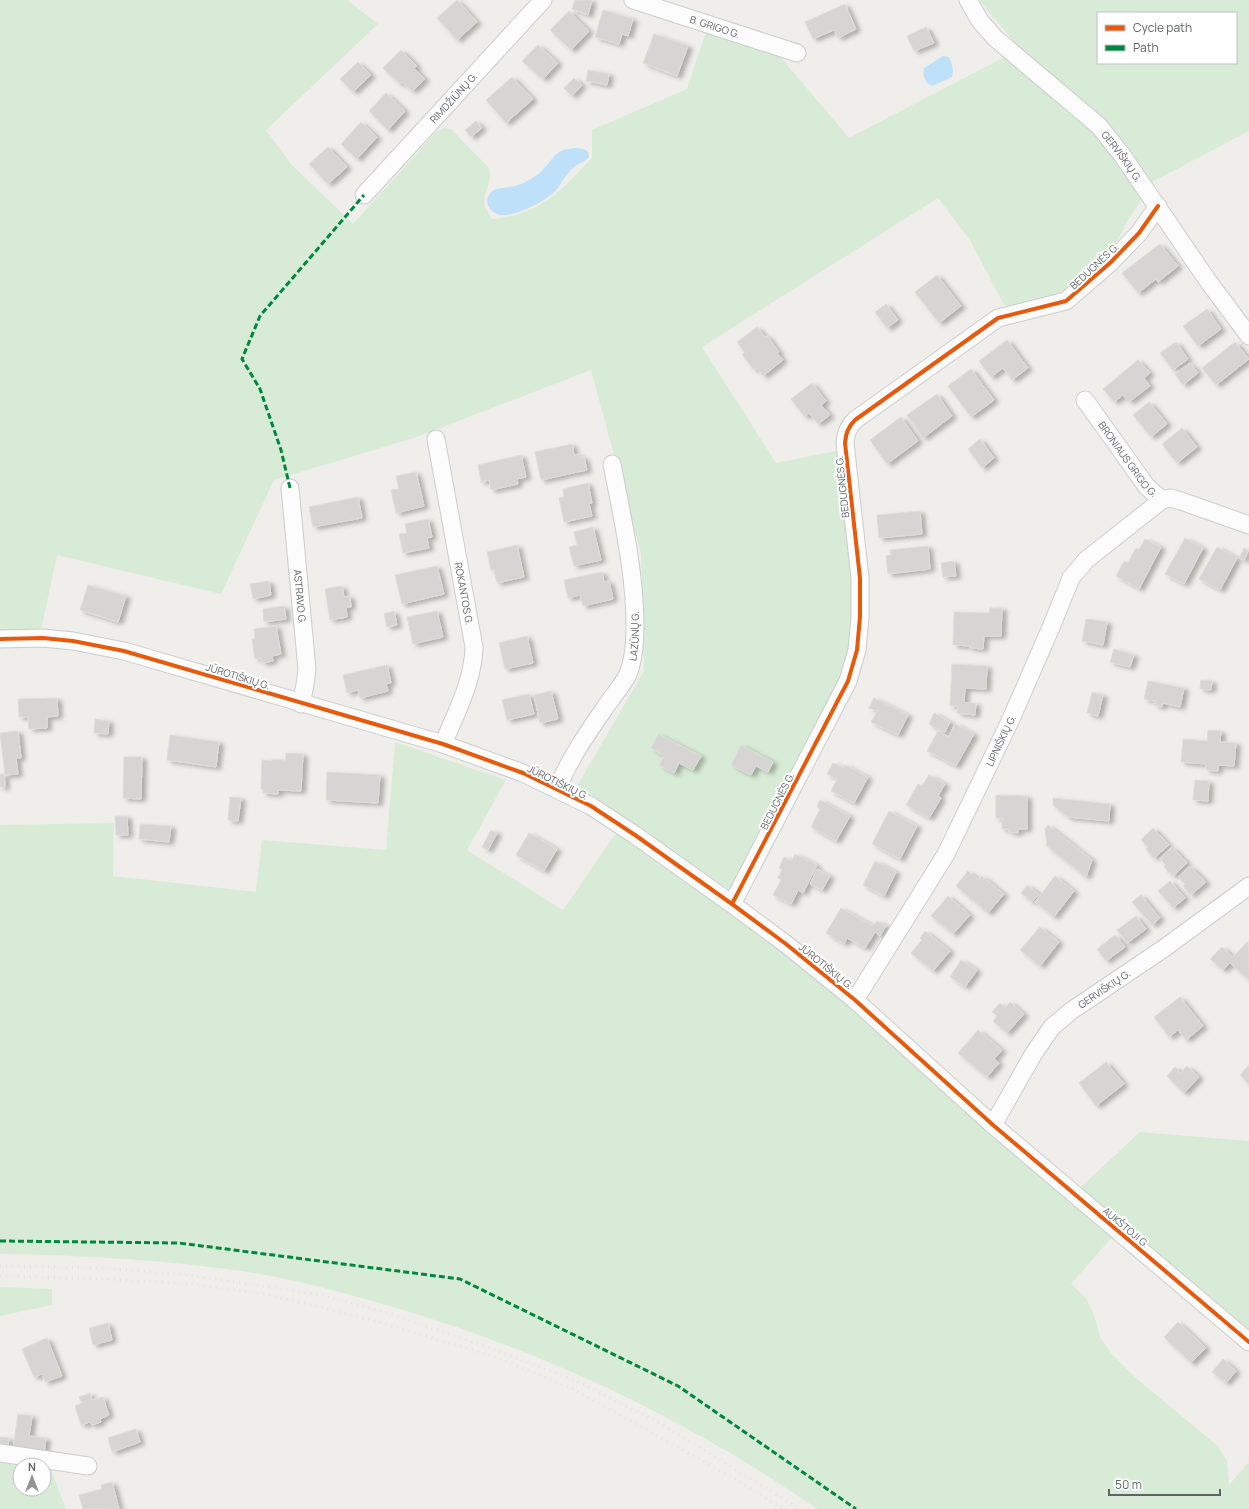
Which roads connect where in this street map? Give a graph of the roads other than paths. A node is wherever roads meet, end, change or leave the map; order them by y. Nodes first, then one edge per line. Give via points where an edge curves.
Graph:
1 (543, 0) edge
2 (633, 0) edge
3 (968, 0) edge
4 (797, 53) dead end
5 (364, 194) dead end
6 (1158, 206) junction
7 (1249, 336) edge
8 (1085, 400) dead end
9 (436, 439) dead end
10 (612, 464) dead end
11 (290, 488) dead end
12 (1162, 500) junction
13 (1249, 526) edge
14 (0, 639) edge
15 (301, 704) junction
16 (443, 744) junction
17 (557, 790) junction
18 (1249, 886) edge
19 (732, 904) junction
20 (855, 1000) junction
21 (993, 1125) junction
22 (1249, 1342) edge
23 (0, 1453) edge
24 (88, 1466) dead end

1 - 5 street, RIMDŽIŪNŲ G.
2 - 4 street, B. GRIGO G.
3 - 6 street, GERVIŠKIŲ G. via 980,21 995,38 1099,126
6 - 7 street, GERVIŠKIŲ G. via 1208,281
6 - 19 street, BEDUGNĖS G. via 1139,233 1110,263 1066,301 998,318 850,426 845,443 860,578 857,650 848,681
8 - 12 street, BRONIAUS GRIGO G. via 1147,487
9 - 16 street, ROKANTOS G. via 474,647 469,681
10 - 17 street, LAZŪNŲ G. via 630,564 634,608 632,657 628,674 582,741
11 - 15 street, ASTRAVO G. via 307,670
12 - 13 street, BRONIAUS GRIGO G. via 1171,498
12 - 20 street, LIPNIŠKIŲ G. via 1086,560 1071,578 1011,719 946,854
14 - 15 street, JŪROTIŠKIŲ G. via 43,638 124,651
15 - 16 street, JŪROTIŠKIŲ G.
16 - 17 street, JŪROTIŠKIŲ G. via 523,773
17 - 19 street, JŪROTIŠKIŲ G. via 591,806
18 - 21 street, GERVIŠKIŲ G. via 1052,1027 1034,1053
19 - 20 street, JŪROTIŠKIŲ G.
20 - 21 street, JŪROTIŠKIŲ G.
21 - 22 street, AUKŠTOJI G.
23 - 24 street

